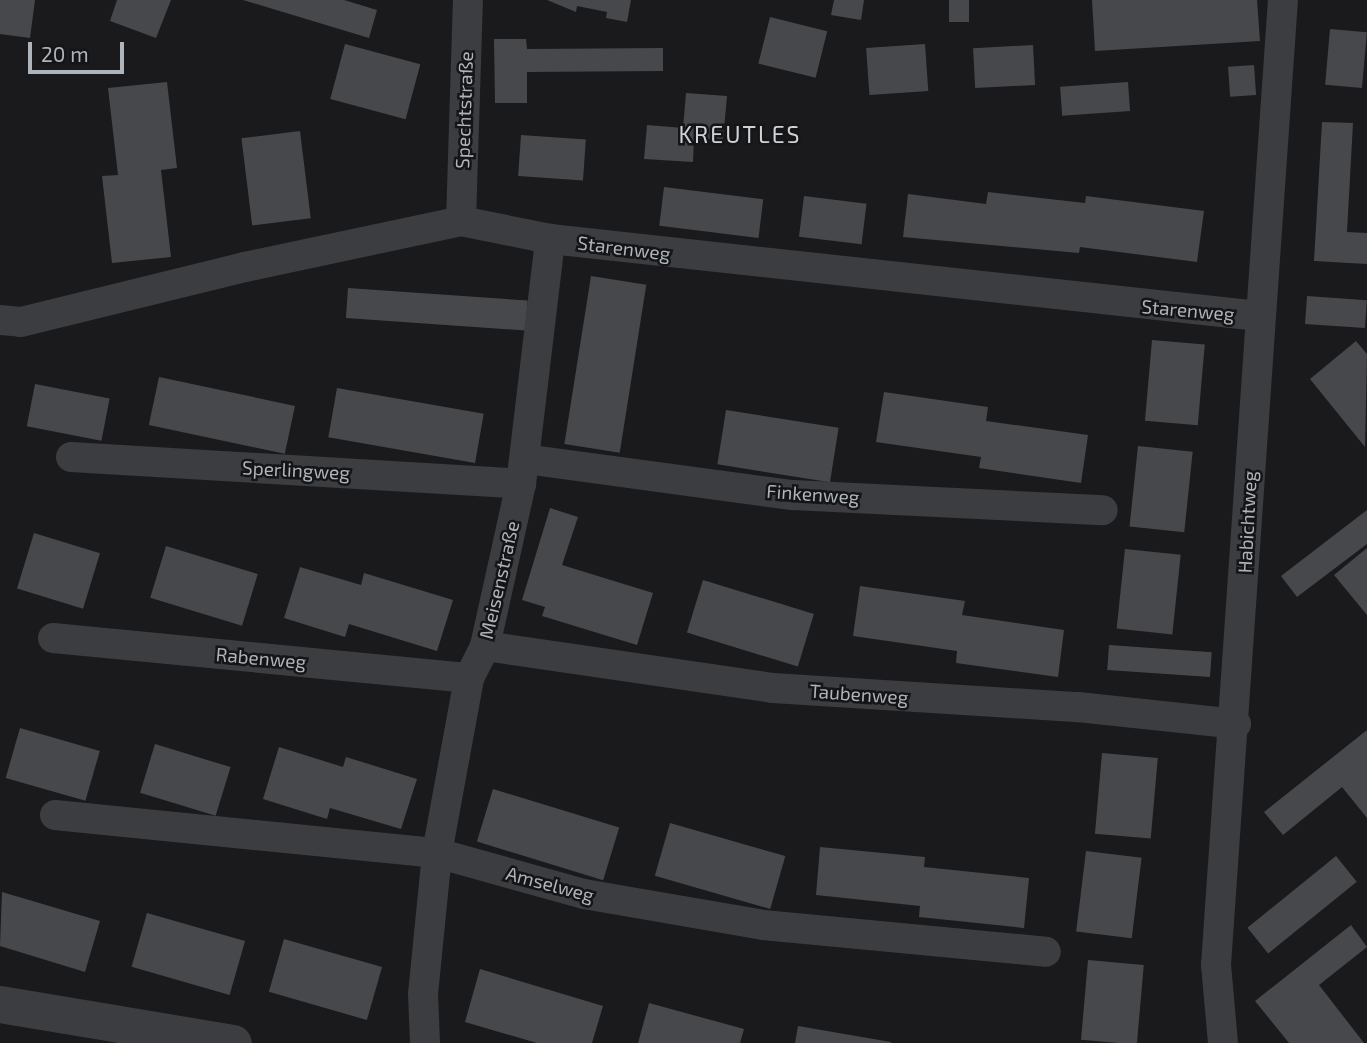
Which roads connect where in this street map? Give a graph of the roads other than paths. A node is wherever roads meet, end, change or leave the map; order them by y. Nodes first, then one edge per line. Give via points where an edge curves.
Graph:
1 (468, 0) edge
2 (1283, 0) edge
3 (461, 221) junction
4 (550, 239) junction
5 (1259, 316) junction
6 (0, 320) edge
7 (71, 457) dead end
8 (523, 471) junction
9 (1103, 510) dead end
10 (53, 638) dead end
11 (485, 646) junction
12 (469, 678) junction
13 (1236, 723) junction
14 (55, 815) dead end
15 (437, 853) junction
16 (1045, 952) dead end
17 (0, 1004) edge
18 (233, 1043) edge
19 (425, 1043) edge
20 (1223, 1043) edge

1 - 3 street, Spechtstraße
2 - 5 street, Habichtweg
3 - 4 street, Starenweg
3 - 6 street, Starenweg via 21,322
4 - 5 street, Starenweg
4 - 8 street, Meisenstraße
5 - 13 street, Habichtweg
7 - 8 street, Sperlingweg
8 - 9 street, Finkenweg via 793,495
8 - 11 street, Meisenstraße
10 - 12 street, Rabenweg
11 - 12 street, Meisenstraße
11 - 13 street, Taubenweg via 773,688 1078,707
12 - 15 street, Meisenstraße
13 - 20 street, Habichtweg via 1216,965
14 - 15 street, Amselweg
15 - 16 street, Amselweg via 583,894 763,925
15 - 19 street, Meisenstraße via 423,994
17 - 18 street

